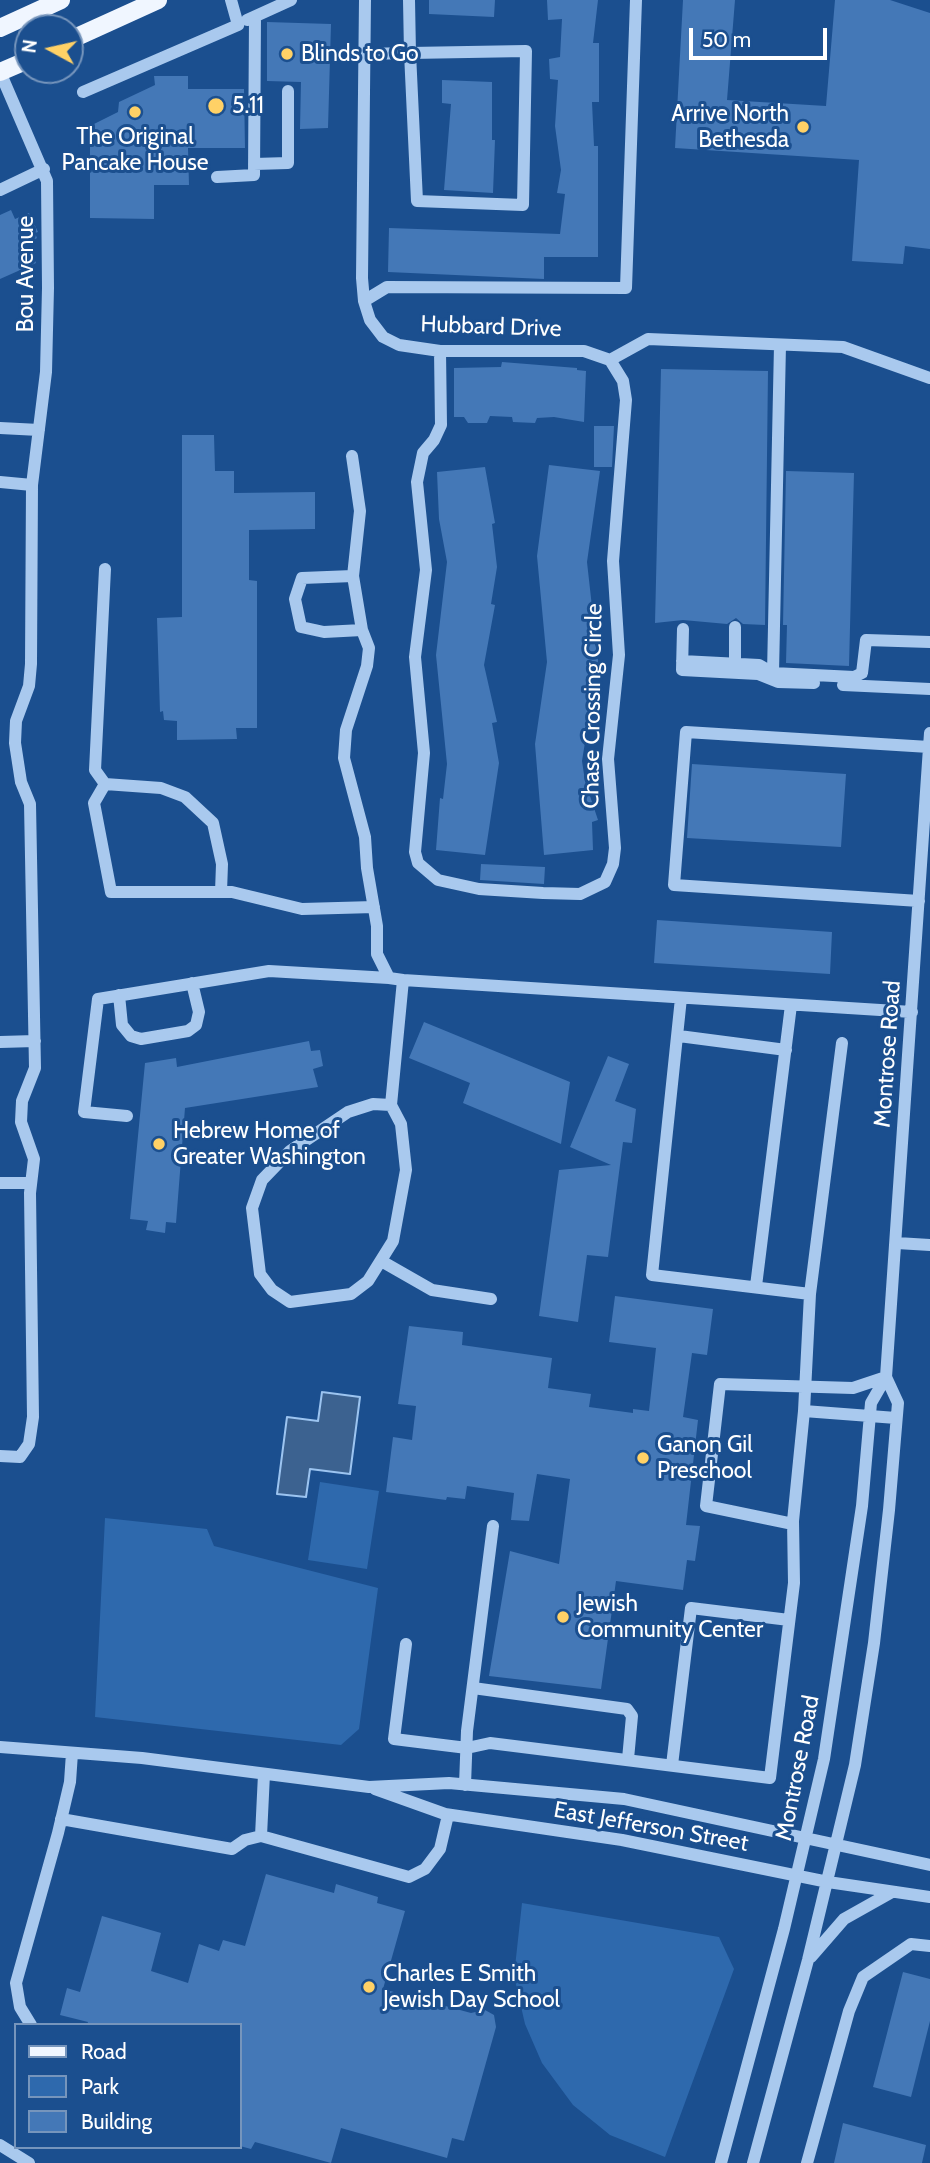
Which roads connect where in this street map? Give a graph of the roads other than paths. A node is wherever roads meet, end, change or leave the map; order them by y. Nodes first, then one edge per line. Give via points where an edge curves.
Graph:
1 (61, 0) edge
2 (158, 0) edge
3 (231, 0) edge
4 (291, 0) edge
5 (365, 0) edge
6 (409, 0) edge
7 (636, 0) edge
8 (254, 17) junction
9 (238, 25) junction
10 (0, 28) edge
11 (84, 34) edge
12 (410, 53) junction
13 (364, 54) junction
14 (0, 72) edge
15 (288, 91) dead end
16 (83, 92) dead end
17 (254, 164) junction
18 (44, 169) junction
19 (217, 177) dead end
20 (0, 190) edge
21 (364, 302) junction
22 (780, 345) junction
23 (440, 351) junction
24 (610, 360) junction
25 (930, 378) edge
26 (0, 428) edge
27 (39, 430) junction
28 (352, 456) dead end
29 (0, 482) edge
30 (32, 485) junction
31 (105, 569) dead end
32 (353, 576) junction
33 (735, 627) dead end
34 (683, 629) dead end
35 (362, 630) junction
36 (930, 642) edge
37 (682, 661) junction
38 (735, 663) junction
39 (773, 673) junction
40 (930, 689) edge
41 (930, 733) edge
42 (929, 747) edge
43 (106, 784) junction
44 (221, 892) junction
45 (919, 901) junction
46 (374, 907) junction
47 (916, 941) junction
48 (930, 942) edge
49 (389, 978) junction
50 (403, 980) junction
51 (192, 983) junction
52 (119, 995) junction
53 (681, 998) junction
54 (791, 1005) junction
55 (912, 1012) junction
56 (679, 1036) junction
57 (35, 1041) junction
58 (0, 1042) edge
59 (842, 1043) dead end
60 (786, 1050) junction
61 (391, 1105) junction
62 (127, 1116) dead end
63 (0, 1183) edge
64 (31, 1183) junction
65 (897, 1243) junction
66 (930, 1245) edge
67 (383, 1262) junction
68 (756, 1286) junction
69 (810, 1294) junction
70 (491, 1299) dead end
71 (886, 1377) junction
72 (806, 1386) junction
73 (804, 1411) junction
74 (870, 1416) junction
75 (897, 1418) junction
76 (0, 1456) edge
77 (793, 1524) junction
78 (493, 1526) dead end
79 (789, 1620) junction
80 (407, 1644) dead end
81 (473, 1688) junction
82 (0, 1747) edge
83 (467, 1748) junction
84 (72, 1753) junction
85 (628, 1759) junction
86 (672, 1765) junction
87 (264, 1774) junction
88 (466, 1785) junction
89 (369, 1787) junction
90 (448, 1815) junction
91 (61, 1819) junction
92 (261, 1836) junction
93 (806, 1838) junction
94 (837, 1846) junction
95 (930, 1865) edge
96 (797, 1875) junction
97 (828, 1882) junction
98 (891, 1892) junction
99 (930, 1897) edge
100 (930, 1946) edge
101 (808, 1960) junction
102 (30, 2023) edge
103 (0, 2145) edge
104 (29, 2163) edge
105 (721, 2163) edge
106 (753, 2163) edge
107 (807, 2163) edge

1 - 10 main road
2 - 11 main road
3 - 9 street
4 - 8 street
5 - 13 street, Hubbard Drive
6 - 12 street
7 - 21 street via 626,288 387,287
8 - 9 street
8 - 17 street
9 - 16 street
12 - 12 street via 417,201 523,205 526,51
12 - 13 street
13 - 21 street, Hubbard Drive
14 - 18 street, Bou Avenue
15 - 17 street via 288,163
17 - 19 street via 254,175
18 - 20 street
18 - 27 street, Bou Avenue via 48,307
21 - 23 street, Hubbard Drive via 383,337 399,345
22 - 24 street via 648,339
22 - 25 street via 843,347
22 - 39 street
23 - 24 street, Hubbard Drive via 584,351
23 - 24 street, Chase Crossing Circle via 441,425 423,453 417,482 426,570 415,657 424,753 415,852 418,863 438,880 543,894 580,894 605,882 615,848 608,759 619,655 613,561 626,400 623,381
26 - 27 street
27 - 30 street, Bou Avenue
28 - 32 street via 360,512
29 - 30 street
30 - 57 street, Bou Avenue via 31,664 15,743 30,804
31 - 43 street via 95,770
32 - 35 street
32 - 35 street via 302,578 295,598 300,627 324,632
33 - 38 street
34 - 37 street
35 - 46 street via 369,648 367,666 346,730 344,758 365,838
36 - 39 street via 866,640 862,673 854,677
37 - 38 street
37 - 40 street via 682,670 758,674 778,682
38 - 39 street via 759,665
41 - 42 street, Montrose Road
42 - 45 street, Montrose Road
42 - 45 street via 686,733 674,885
43 - 44 street via 161,788 185,797 213,823 222,864
43 - 44 street via 94,803 111,892
44 - 46 street via 302,909
45 - 47 street, Montrose Road
46 - 49 street via 377,954
47 - 48 street
47 - 55 street, Montrose Road
49 - 50 street
49 - 51 street via 269,971
50 - 53 street
50 - 61 street
51 - 52 street
51 - 52 street via 199,1012 196,1025 188,1031 141,1039 131,1036 122,1025
52 - 62 street via 98,999 85,1112
53 - 54 street
53 - 56 street
54 - 55 street
54 - 60 street
55 - 65 street, Montrose Road
56 - 60 street
56 - 68 street via 652,1275
57 - 58 street
57 - 64 street, Bou Avenue via 36,1068 22,1101 21,1122 34,1158
59 - 69 street
60 - 68 street
61 - 67 street via 401,1124 406,1170 394,1241
61 - 67 street via 373,1104 348,1112 290,1151 262,1180 252,1208 260,1274 272,1290 290,1302 351,1294
63 - 64 street
64 - 76 street, Bou Avenue via 33,1417 29,1444 20,1457
65 - 66 street
65 - 71 street, Montrose Road
67 - 70 street via 432,1290
68 - 69 street
69 - 72 street
71 - 72 street via 853,1388
71 - 74 street, Montrose Road via 871,1403
71 - 75 street, Montrose Road via 898,1404
72 - 73 street
72 - 77 street via 720,1384 706,1506
73 - 74 street
73 - 77 street
74 - 75 street
74 - 93 street, Montrose Road via 843,1638
75 - 94 street, Montrose Road via 874,1643
77 - 79 street
78 - 81 street
79 - 86 street via 691,1608
79 - 86 street via 770,1778
80 - 83 street via 394,1739
81 - 83 street
81 - 85 street via 627,1709 632,1716
82 - 84 street, East Jefferson Street
83 - 85 street via 490,1743
83 - 88 street
84 - 87 street, East Jefferson Street
84 - 91 street
85 - 86 street
87 - 89 street, East Jefferson Street
87 - 92 street
88 - 89 street, East Jefferson Street
88 - 93 street, East Jefferson Street via 624,1799
89 - 90 street, East Jefferson Street
90 - 92 street via 440,1849 425,1869 409,1877
90 - 96 street, East Jefferson Street via 622,1840
91 - 92 street via 232,1849
91 - 102 street via 16,1983 20,2007
93 - 94 street, East Jefferson Street
93 - 96 street, Montrose Road
94 - 95 street, East Jefferson Street
94 - 97 street, Montrose Road
96 - 97 street, East Jefferson Street
96 - 105 street, Montrose Road
97 - 98 street, East Jefferson Street
97 - 101 street, Montrose Road
98 - 99 street, East Jefferson Street
98 - 101 street via 844,1919
100 - 107 street via 912,1944 863,1977 849,2011
101 - 106 street, Montrose Road
103 - 104 street

